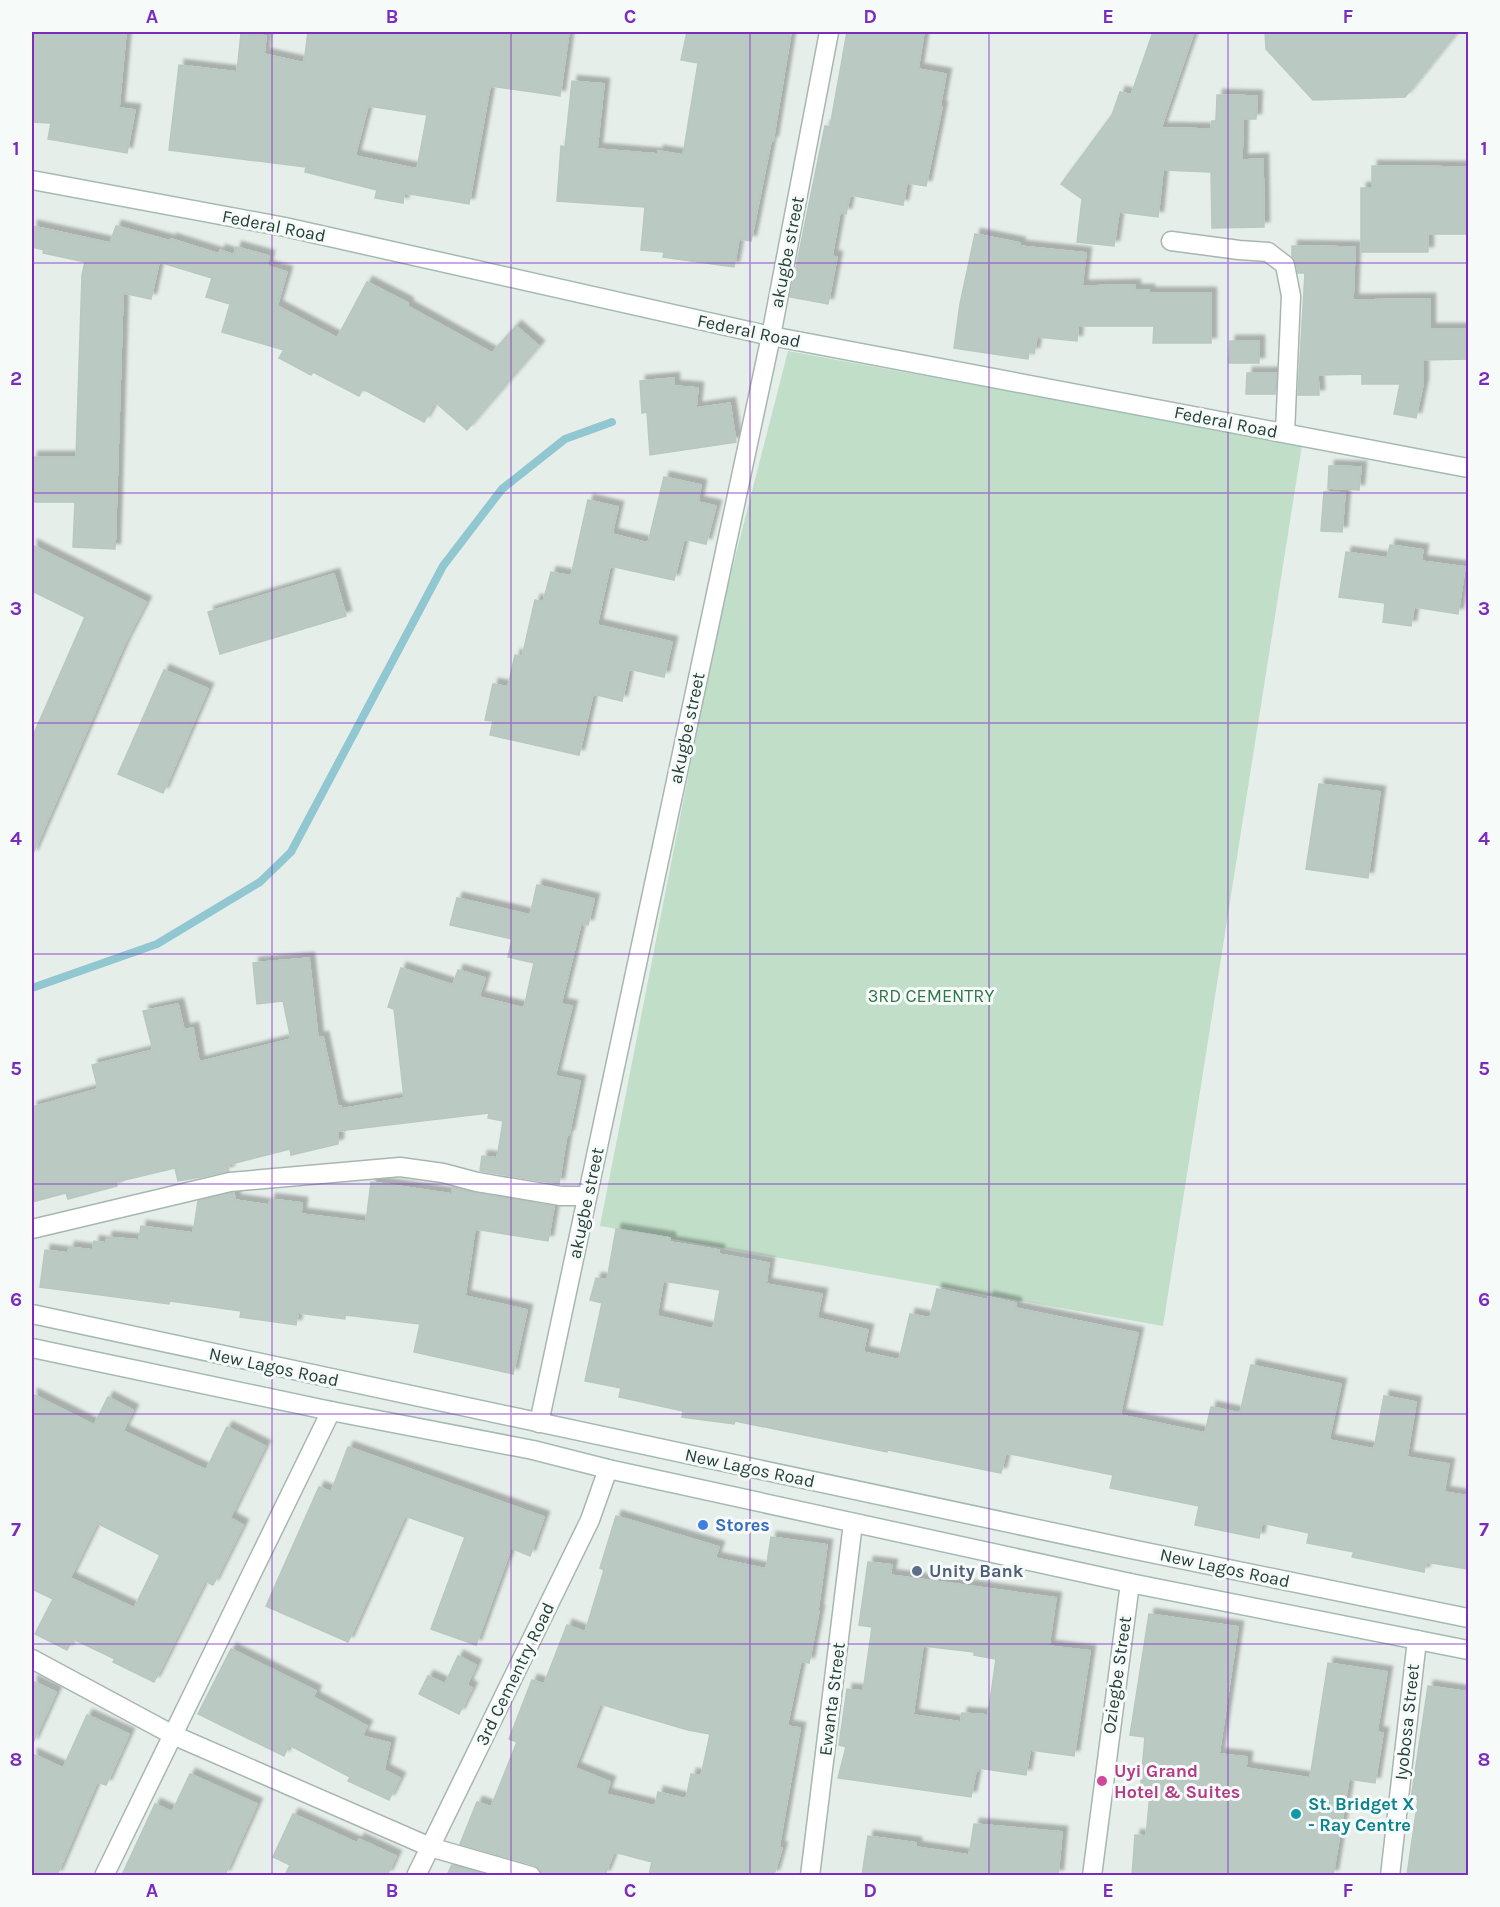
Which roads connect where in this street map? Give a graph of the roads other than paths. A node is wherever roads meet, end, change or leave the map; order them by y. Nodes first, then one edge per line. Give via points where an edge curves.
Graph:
1 (829, 32) edge
2 (32, 180) edge
3 (1171, 241) dead end
4 (771, 336) junction
5 (1284, 433) junction
6 (1468, 468) edge
7 (587, 1196) junction
8 (32, 1229) edge
9 (32, 1314) edge
10 (32, 1348) edge
11 (331, 1411) junction
12 (539, 1423) junction
13 (608, 1469) junction
14 (854, 1522) junction
15 (1130, 1583) junction
16 (1468, 1618) edge
17 (1417, 1640) junction
18 (1468, 1650) edge
19 (32, 1659) edge
20 (173, 1735) junction
21 (430, 1847) junction
22 (104, 1875) edge
23 (416, 1875) edge
24 (531, 1875) edge
25 (810, 1875) edge
26 (1092, 1875) edge
27 (1390, 1875) edge

1 - 4 street, akugbe street
2 - 4 street, Federal Road via 285,227
3 - 5 street via 1268,252 1286,266 1291,296
4 - 5 street, Federal Road
4 - 7 street, akugbe street
5 - 6 street, Federal Road
7 - 8 street via 561,1196 400,1167 230,1182
7 - 12 street, akugbe street
9 - 12 street, New Lagos Road
10 - 11 street, New Lagos Road
11 - 13 street, New Lagos Road via 533,1450
11 - 20 street
12 - 16 street, New Lagos Road
13 - 14 street, New Lagos Road
13 - 21 street, 3rd Cementry Road via 590,1520
14 - 15 street, New Lagos Road
14 - 25 street, Ewanta Street
15 - 17 street, New Lagos Road
15 - 26 street, Oziegbe Street
17 - 18 street, New Lagos Road
17 - 27 street, Iyobosa Street
19 - 20 street
20 - 21 street
20 - 22 street
21 - 23 street, 3rd Cementry Road
21 - 24 street

